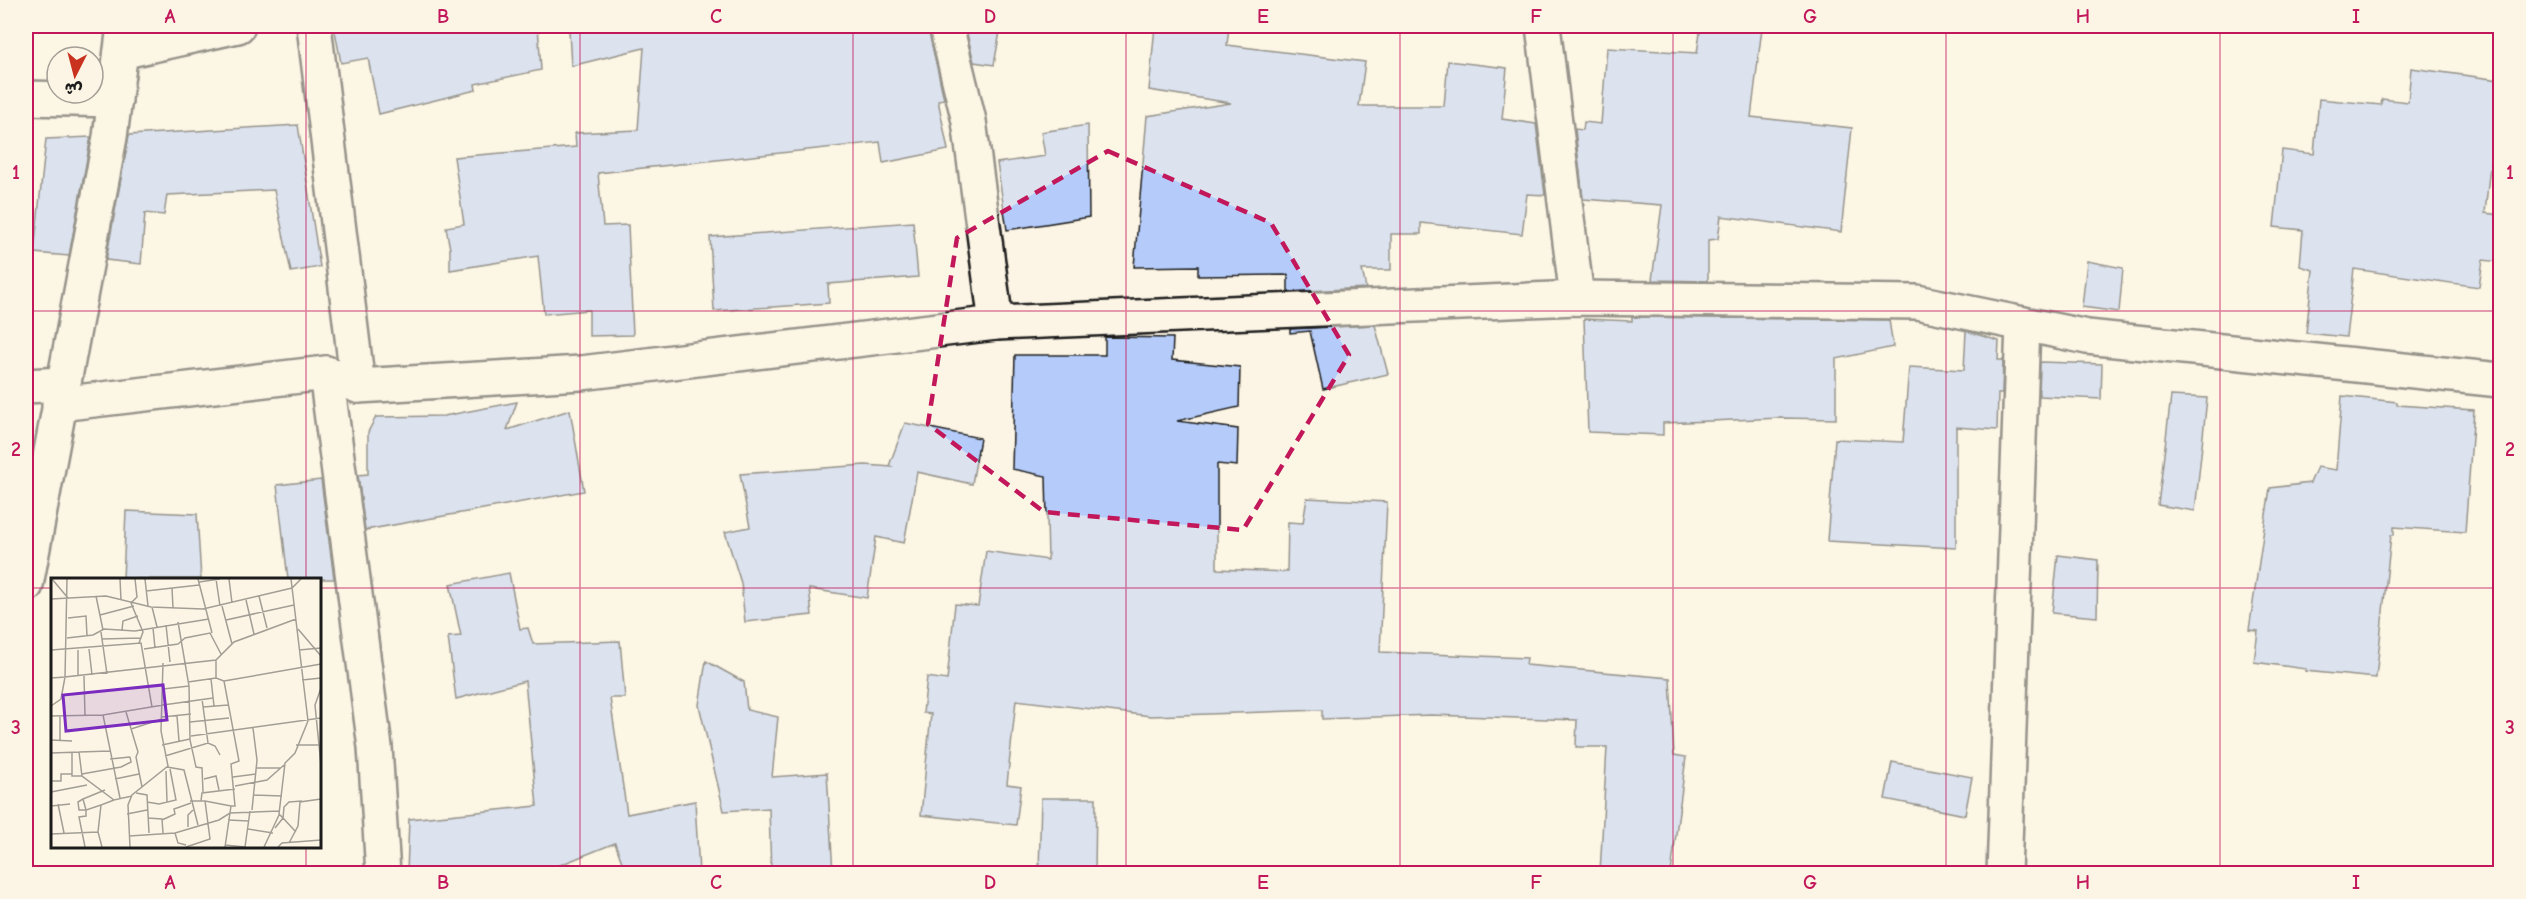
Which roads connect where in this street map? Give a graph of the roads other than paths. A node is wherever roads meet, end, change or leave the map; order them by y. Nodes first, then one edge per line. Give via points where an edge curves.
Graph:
1 (238, 26) edge
2 (315, 26) edge
3 (946, 26) edge
4 (1543, 26) edge
5 (122, 39) edge
6 (26, 98) edge
7 (115, 100) junction
8 (1577, 298) junction
9 (996, 323) junction
10 (2023, 324) junction
11 (326, 373) junction
12 (2500, 380) edge
13 (26, 386) edge
14 (358, 386) junction
15 (61, 394) junction
16 (26, 585) edge
17 (383, 873) edge
18 (2004, 873) edge

1 - 5 street
2 - 14 street
3 - 9 street via 969,121
4 - 8 street
5 - 7 street
6 - 7 street
7 - 15 street
8 - 9 street
8 - 10 street via 1917,302
9 - 14 street via 581,373
10 - 12 street via 2086,337
10 - 18 street
11 - 14 street
11 - 15 street
11 - 17 street via 375,747
13 - 15 street
15 - 16 street

